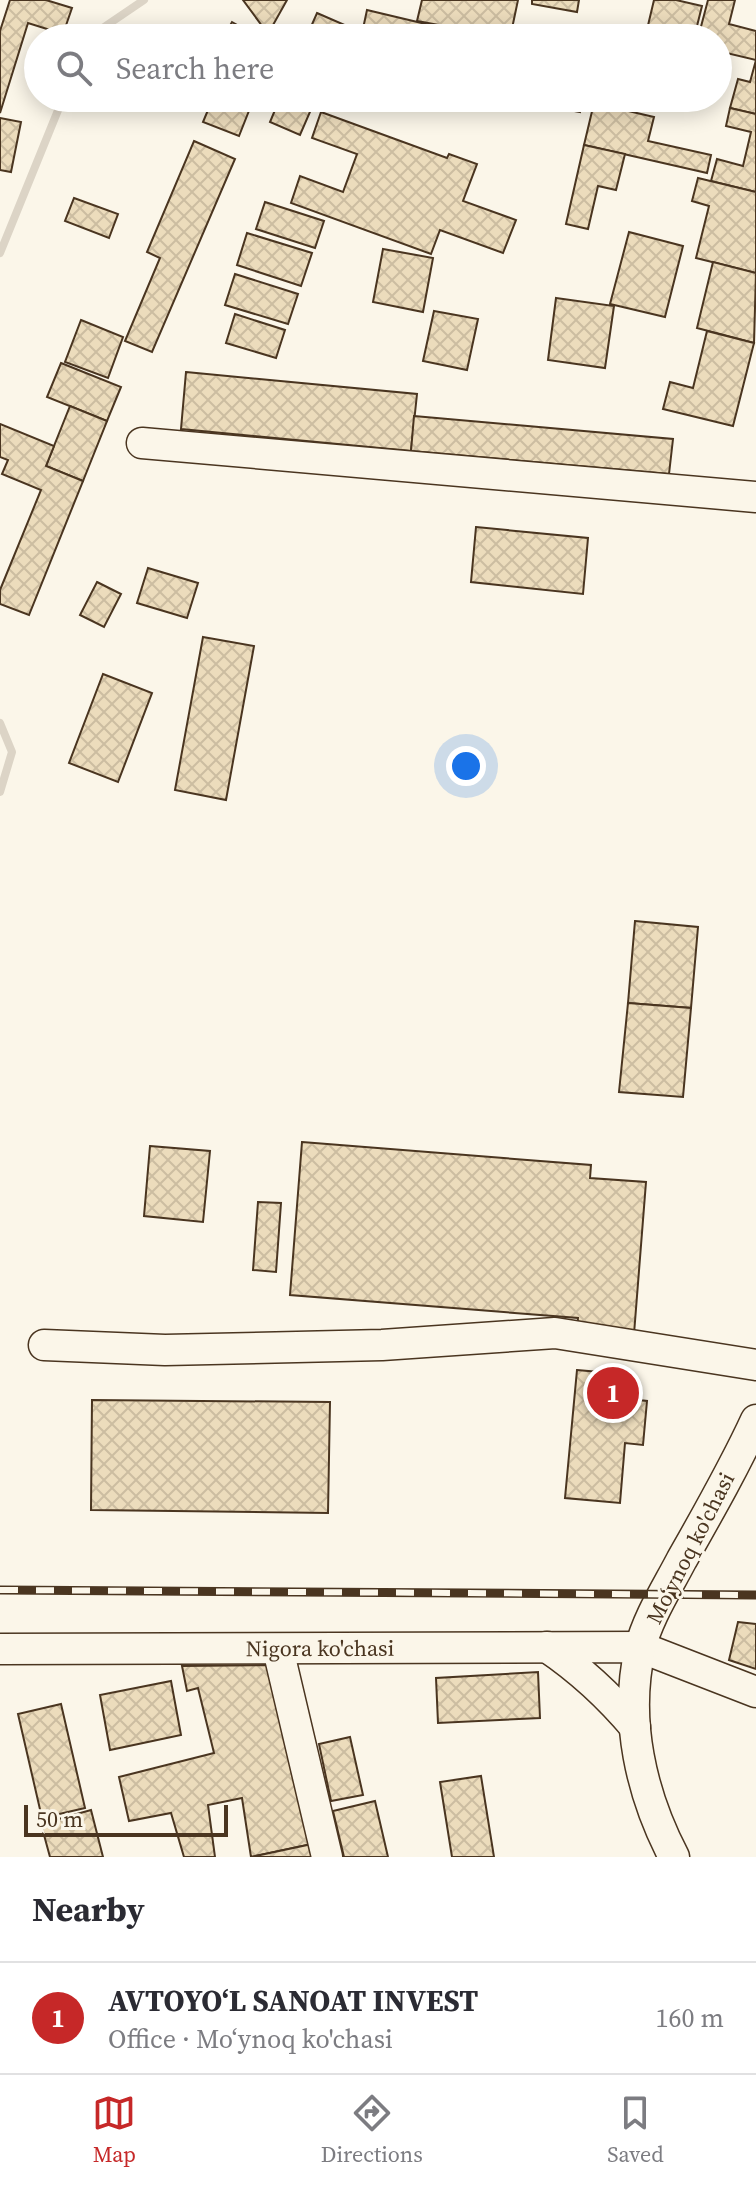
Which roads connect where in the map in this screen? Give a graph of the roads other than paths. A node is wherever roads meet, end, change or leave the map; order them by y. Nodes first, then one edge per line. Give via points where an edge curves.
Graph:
1 (142, 443) dead end
2 (756, 497) edge
3 (44, 1345) dead end
4 (756, 1365) edge
5 (753, 1433) edge
6 (547, 1647) junction
7 (640, 1647) junction
8 (0, 1649) edge
9 (278, 1649) junction
10 (756, 1692) edge
11 (635, 1727) junction
12 (327, 1857) edge
13 (674, 1857) edge

1 - 2 street
3 - 4 street via 165,1350 382,1345 555,1333
5 - 7 street, Moʻynoq ko'chasi via 663,1594
6 - 7 street, Nigora ko'chasi
6 - 9 street, Nigora ko'chasi
6 - 11 street via 575,1666
7 - 10 street
7 - 11 street, Moʻynoq ko'chasi
8 - 9 street, Nigora ko'chasi
9 - 12 street
11 - 13 street, Moʻynoq ko'chasi via 649,1800

